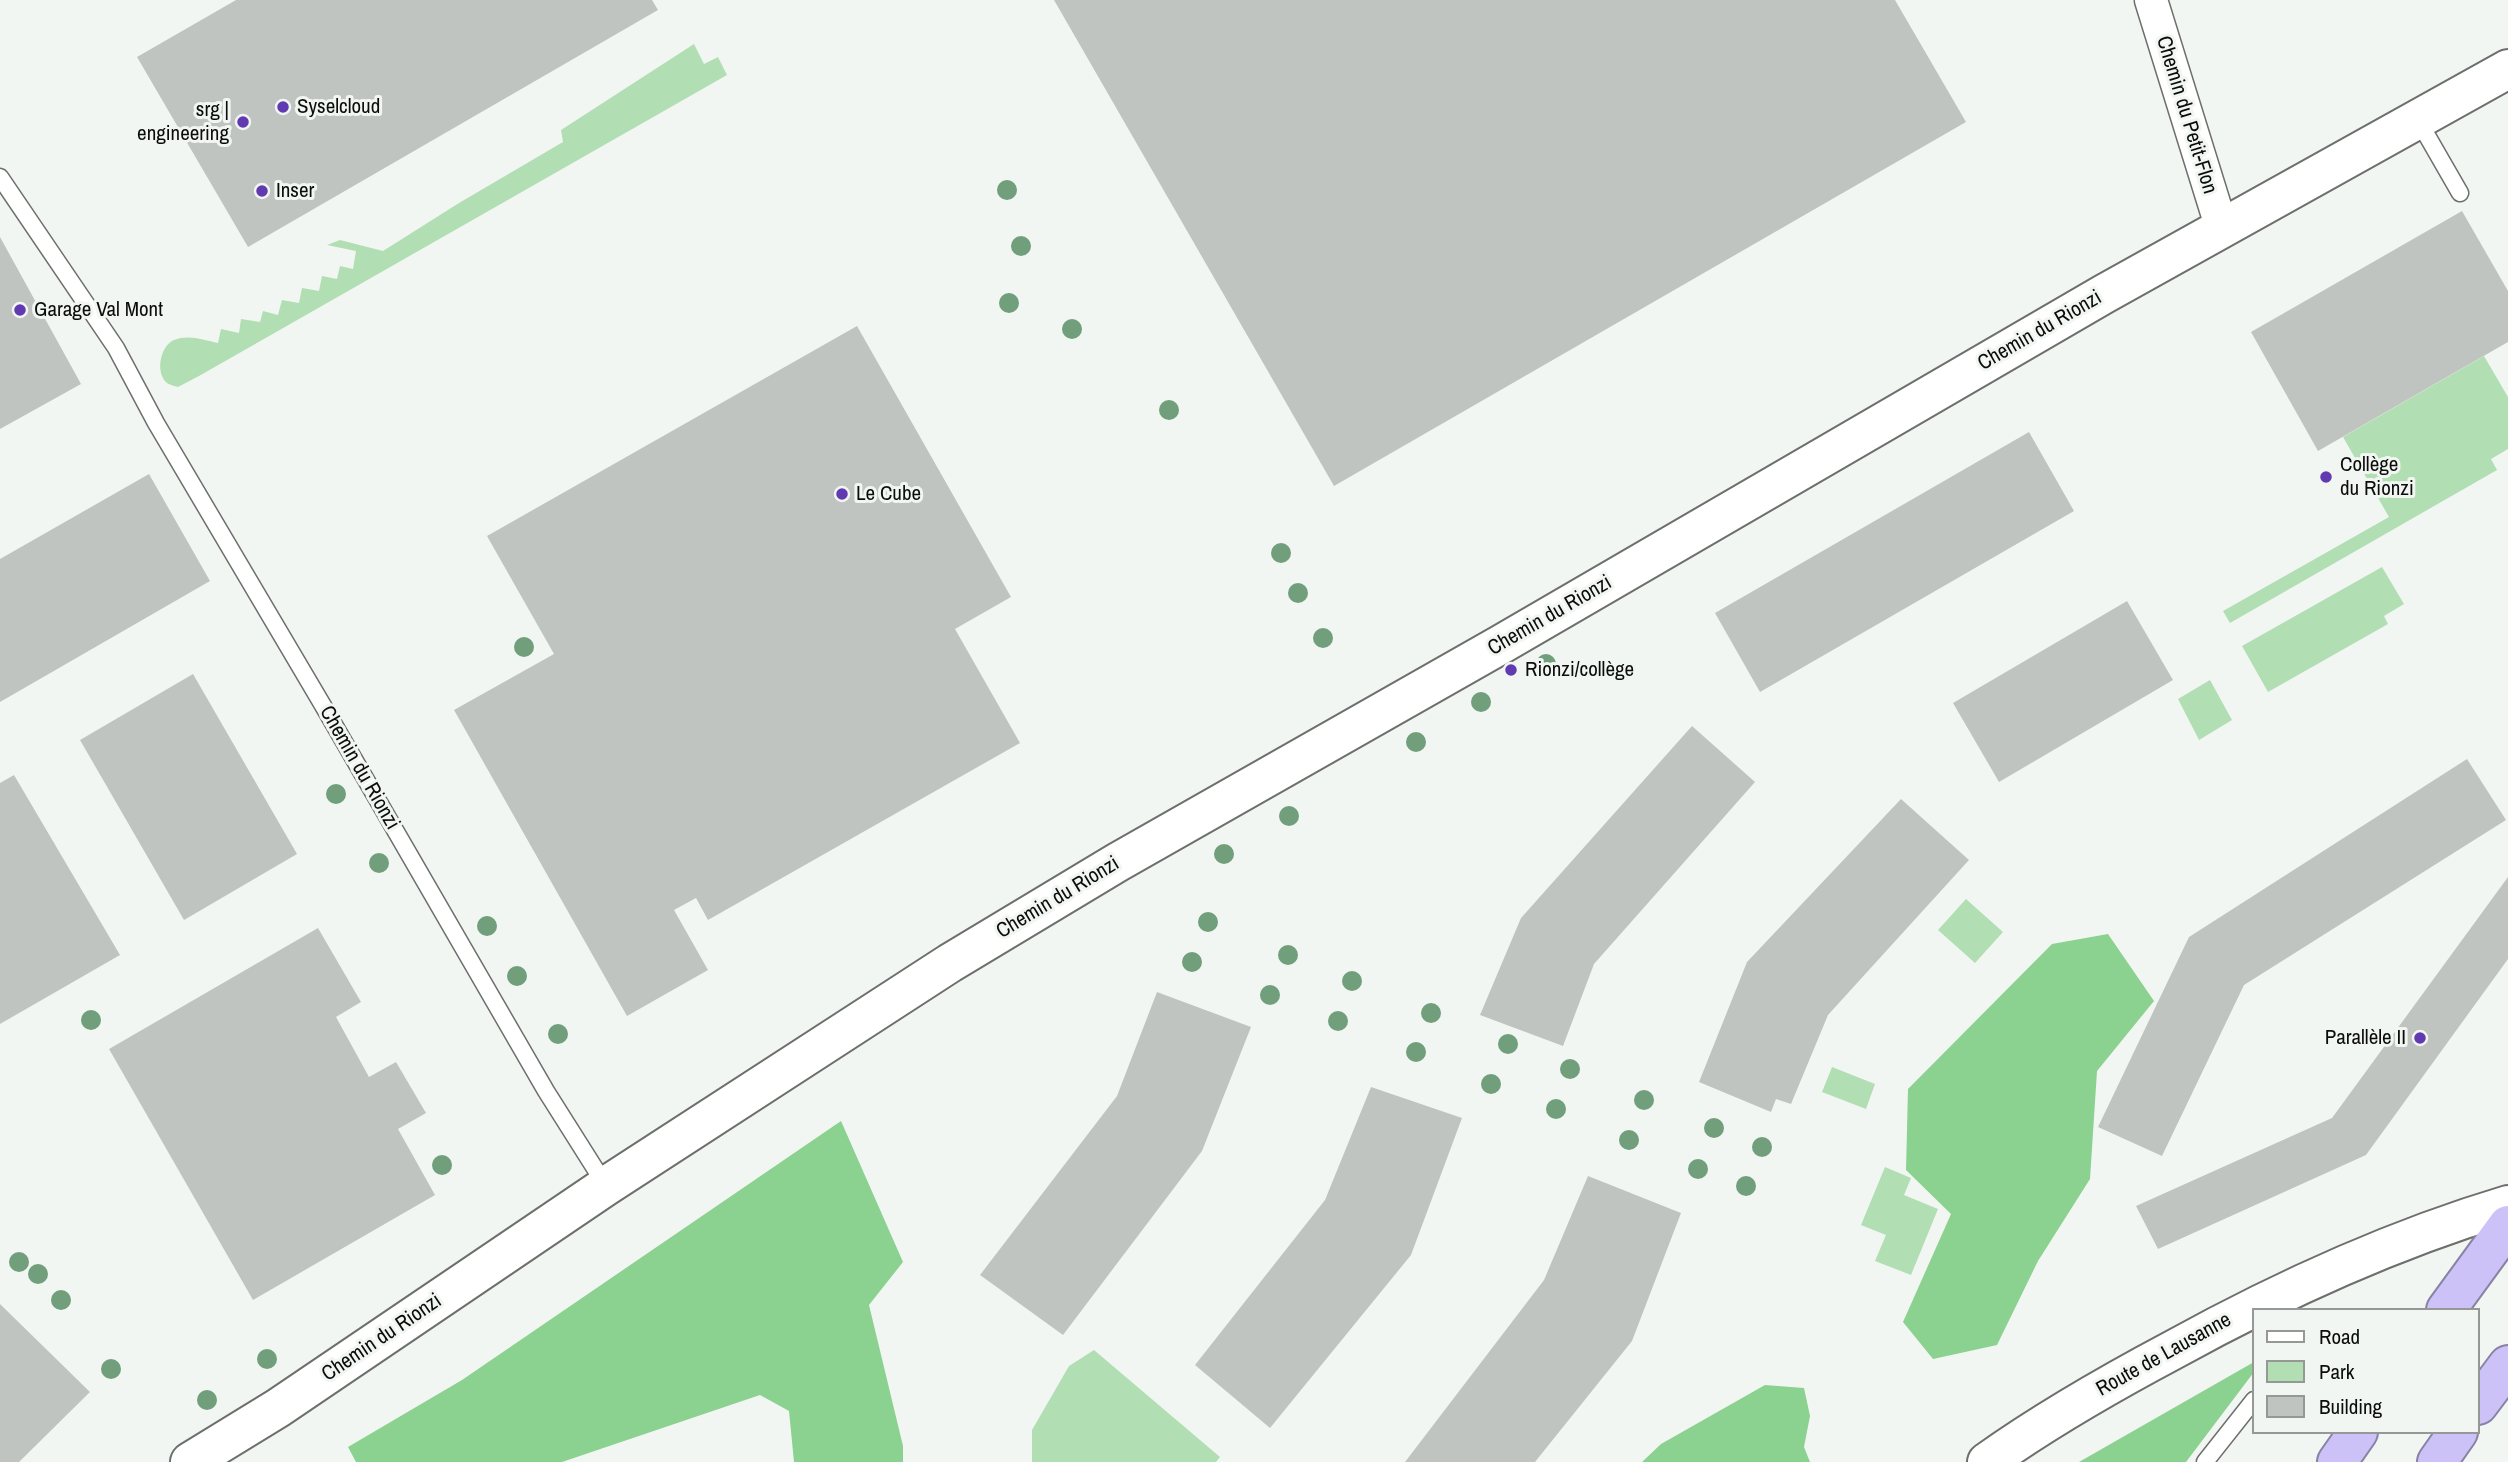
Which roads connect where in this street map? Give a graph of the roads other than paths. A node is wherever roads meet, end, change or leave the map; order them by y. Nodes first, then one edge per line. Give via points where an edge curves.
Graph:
1 (2151, 0) edge
2 (2508, 69) edge
3 (2418, 120) junction
4 (0, 177) edge
5 (2460, 192) dead end
6 (2222, 229) junction
7 (606, 1186) junction
8 (2508, 1205) edge
9 (2508, 1225) edge
10 (2447, 1308) edge
11 (2508, 1365) edge
12 (2480, 1402) edge
13 (2252, 1403) edge
14 (2357, 1434) edge
15 (2457, 1434) edge
16 (190, 1462) edge
17 (1987, 1462) edge
18 (2205, 1462) edge
19 (2337, 1462) edge
20 (2437, 1462) edge

1 - 6 street, Chemin du Petit-Flon
2 - 3 street, Chemin du Rionzi
3 - 5 lane
3 - 6 street, Chemin du Rionzi
4 - 7 lane, Chemin du Rionzi via 116,348 546,1091
6 - 7 street, Chemin du Rionzi via 1118,862 950,963
7 - 16 street, Chemin du Rionzi via 278,1408
8 - 17 street, Route de Lausanne via 2374,1252 2255,1305 2111,1383
9 - 10 highway
11 - 12 highway
13 - 18 lane
14 - 19 highway
15 - 20 highway

